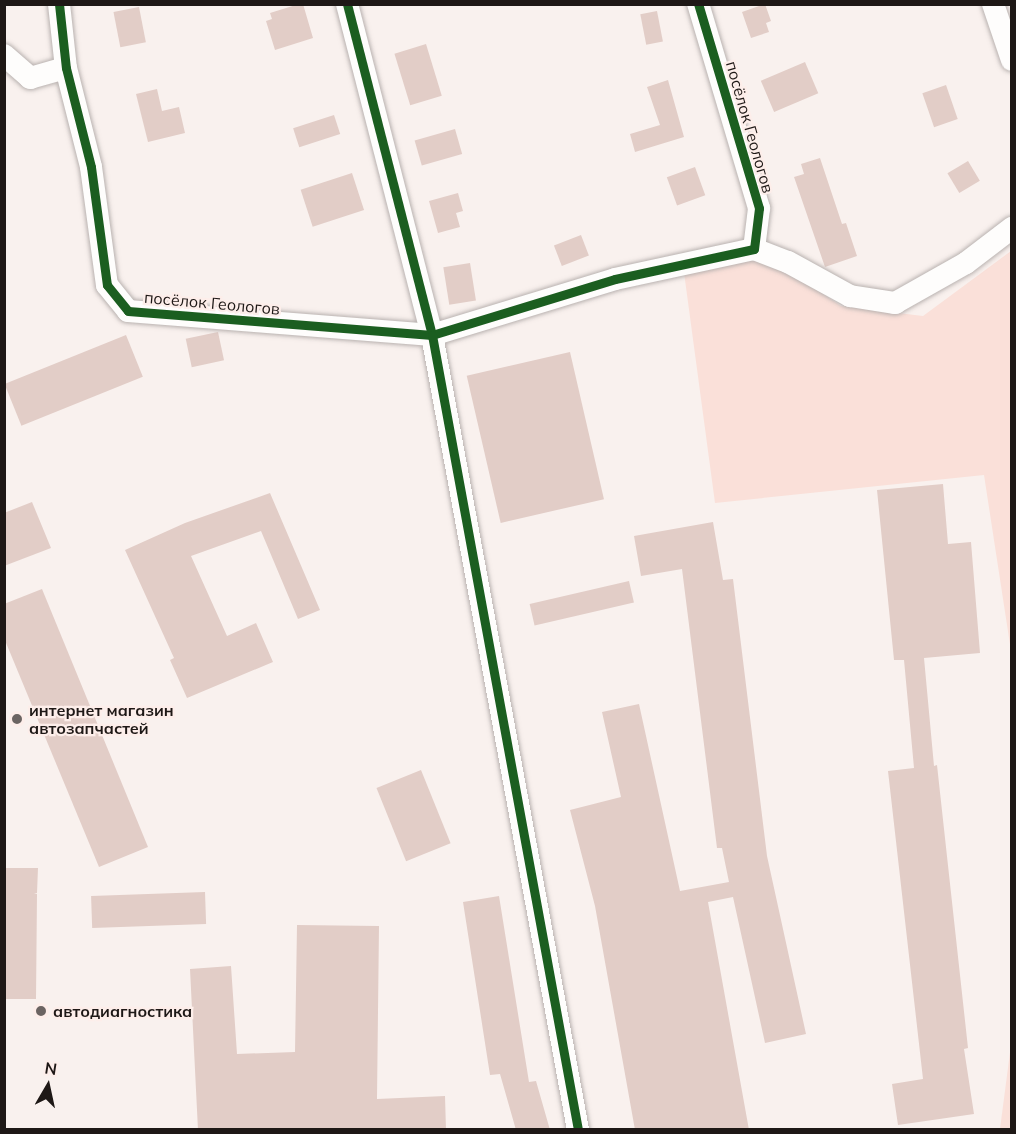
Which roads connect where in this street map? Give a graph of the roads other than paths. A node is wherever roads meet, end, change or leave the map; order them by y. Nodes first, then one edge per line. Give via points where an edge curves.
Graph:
1 (59, 4) edge
2 (347, 4) edge
3 (698, 4) edge
4 (993, 4) edge
5 (4, 55) edge
6 (1011, 60) edge
7 (66, 68) junction
8 (1011, 228) edge
9 (754, 249) junction
10 (432, 335) junction
11 (578, 1130) edge

1 - 7 street, посёлок Геологов
2 - 10 street
3 - 9 street, посёлок Геологов via 759,208
4 - 6 street
5 - 7 street via 30,78
7 - 10 street, посёлок Геологов via 90,167 107,285 128,311
8 - 9 street via 966,263 895,303 850,296 788,262
9 - 10 street, посёлок Геологов via 615,279
10 - 11 street

